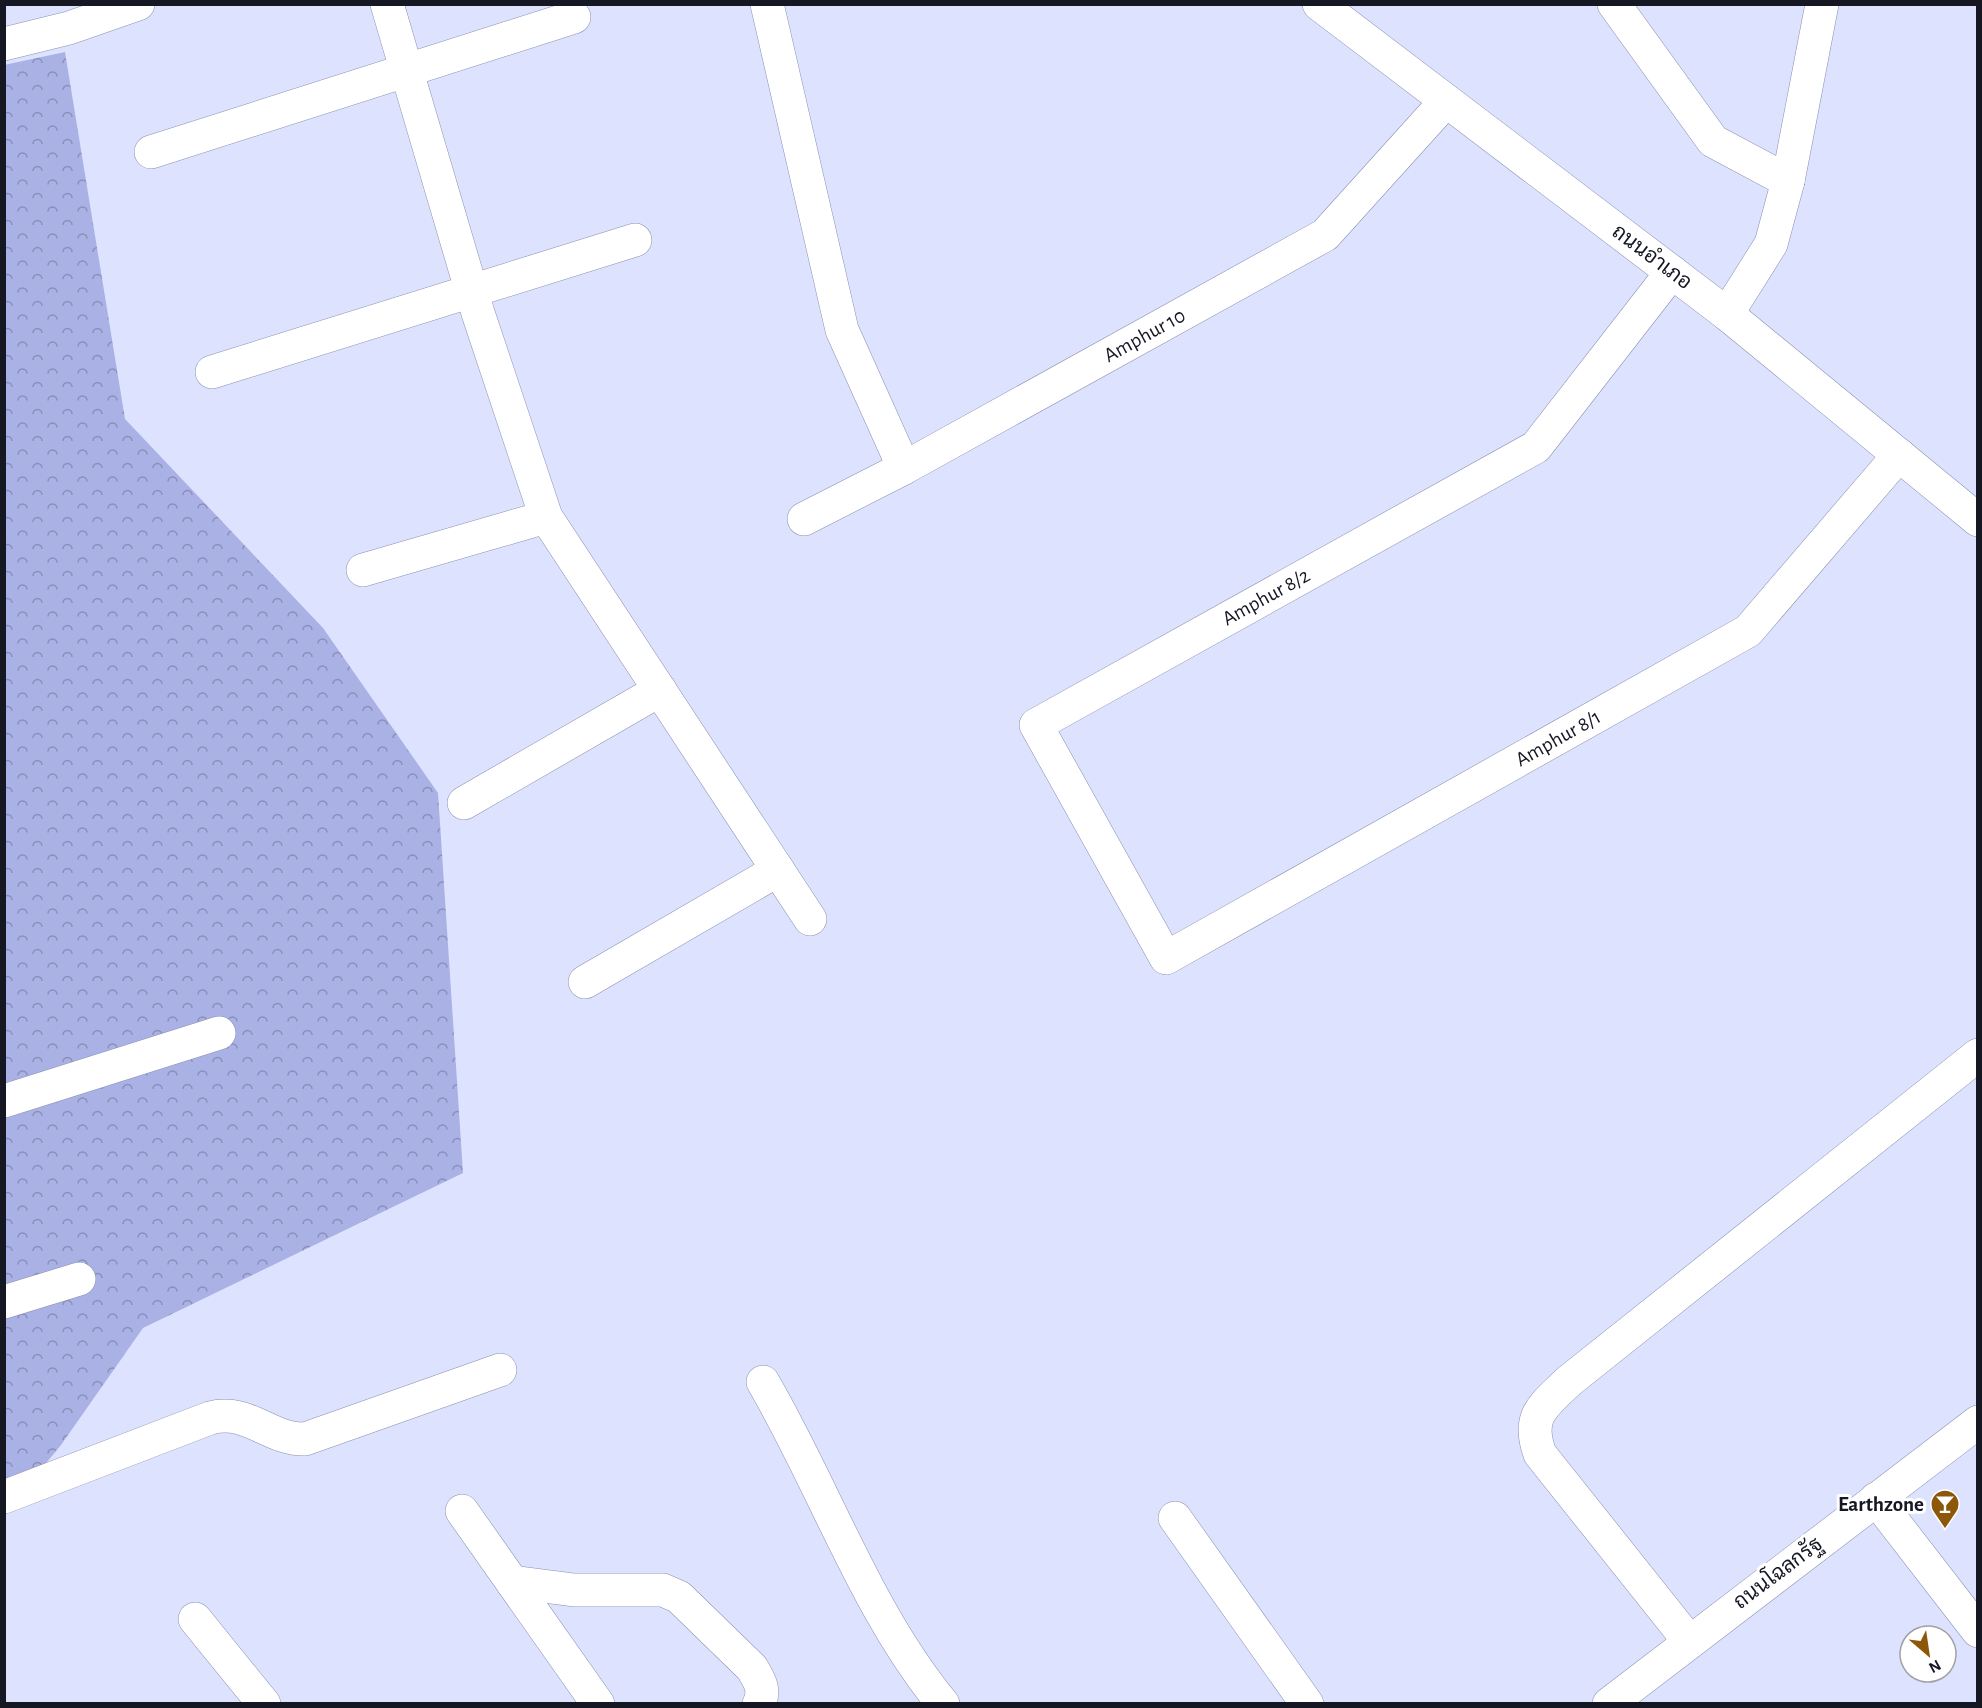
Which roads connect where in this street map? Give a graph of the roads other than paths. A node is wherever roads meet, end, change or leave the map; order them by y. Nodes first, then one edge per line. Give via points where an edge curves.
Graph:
1 (138, 4) edge
2 (387, 4) edge
3 (767, 4) edge
4 (1319, 4) edge
5 (1614, 4) edge
6 (1822, 4) edge
7 (574, 17) dead end
8 (4, 44) edge
9 (407, 70) junction
10 (1446, 101) junction
11 (151, 152) dead end
12 (1788, 181) junction
13 (635, 240) dead end
14 (1672, 273) junction
15 (471, 291) junction
16 (1727, 314) junction
17 (212, 372) dead end
18 (1899, 455) junction
19 (904, 468) junction
20 (546, 517) junction
21 (804, 519) dead end
22 (1977, 520) edge
23 (363, 570) dead end
24 (660, 690) junction
25 (464, 803) dead end
26 (778, 870) junction
27 (810, 919) dead end
28 (1166, 958) joint
29 (585, 982) dead end
30 (219, 1033) dead end
31 (1977, 1055) edge
32 (4, 1101) edge
33 (79, 1280) dead end
34 (4, 1302) edge
35 (500, 1370) dead end
36 (763, 1382) dead end
37 (1977, 1422) edge
38 (4, 1497) edge
39 (1876, 1499) junction
40 (462, 1511) dead end
41 (1175, 1518) dead end
42 (512, 1582) junction
43 (195, 1619) dead end
44 (1977, 1631) edge
45 (1689, 1641) junction
46 (264, 1704) edge
47 (598, 1704) edge
48 (759, 1704) edge
49 (944, 1704) edge
50 (1307, 1704) edge
51 (1609, 1704) edge

1 - 8 street via 69,28
2 - 9 street
3 - 19 street via 842,330
4 - 10 street, ถนนอำเภอ
5 - 12 street via 1713,141
6 - 12 street
7 - 9 street
9 - 11 street
9 - 15 street
10 - 14 street, ถนนอำเภอ
10 - 19 street, Amphur 10 via 1325,235
12 - 16 street via 1771,244
13 - 15 street
14 - 16 street, ถนนอำเภอ
14 - 28 street, Amphur 8/2 via 1536,447 1036,724
15 - 17 street
15 - 20 street
16 - 18 street, ถนนอำเภอ
18 - 22 street, ถนนอำเภอ
18 - 28 street, Amphur 8/1 via 1748,631
19 - 21 street, Amphur 10
20 - 23 street
20 - 24 street
24 - 25 street
24 - 26 street
26 - 27 street
26 - 29 street
30 - 32 street
31 - 45 street via 1569,1381 1538,1412 1534,1421 1540,1454
33 - 34 street
35 - 38 street via 305,1439 284,1436 232,1414 210,1418
36 - 49 street via 796,1438 858,1569 918,1673
37 - 39 street, ถนนโฉลกรัฐ
39 - 44 street
39 - 45 street, ถนนโฉลกรัฐ
40 - 42 street
41 - 50 street
42 - 47 street
42 - 48 street via 574,1590 663,1590 679,1597 752,1668 762,1692
43 - 46 street
45 - 51 street, ถนนโฉลกรัฐ

